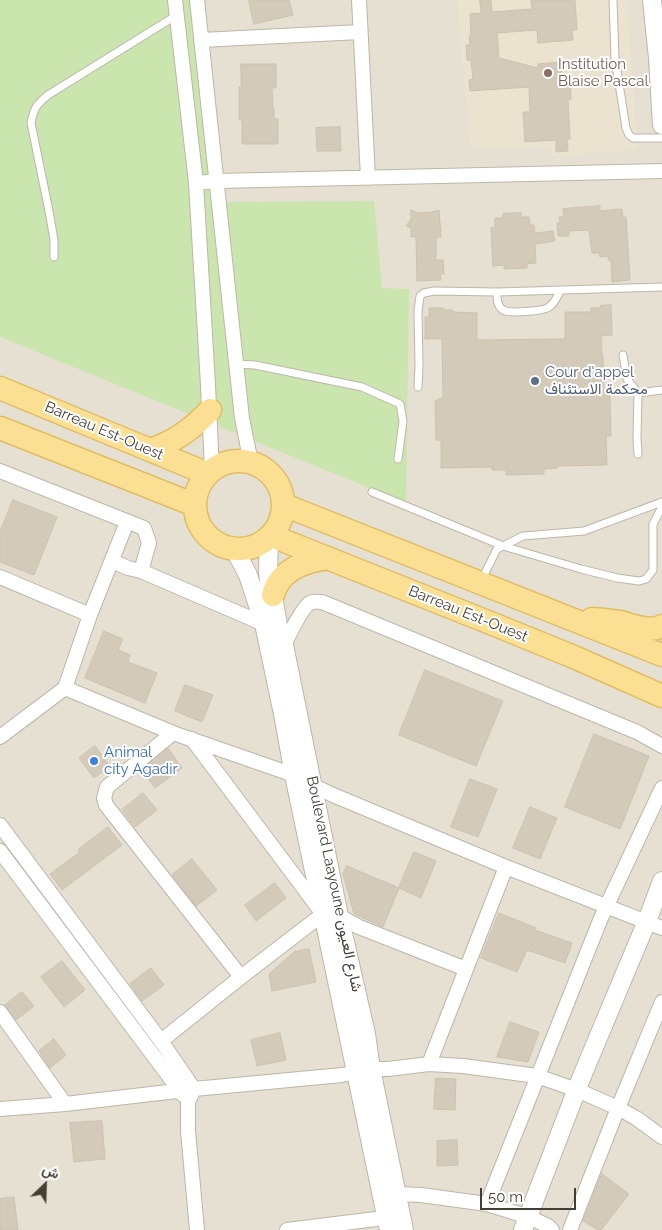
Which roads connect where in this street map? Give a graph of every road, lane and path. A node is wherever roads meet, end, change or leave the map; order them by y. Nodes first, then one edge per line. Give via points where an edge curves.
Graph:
1 (175, 0) edge
2 (197, 0) edge
3 (359, 0) edge
4 (613, 0) edge
5 (652, 0) edge
6 (177, 15) junction
7 (658, 27) edge
8 (360, 32) junction
9 (201, 40) junction
10 (662, 125) edge
11 (662, 138) edge
12 (662, 171) edge
13 (368, 178) junction
14 (217, 181) junction
15 (196, 183) junction
16 (54, 257) dead end
17 (662, 287) edge
18 (560, 291) junction
19 (497, 292) junction
20 (623, 355) dead end
21 (236, 364) junction
22 (418, 387) dead end
23 (0, 388) edge
24 (662, 390) edge
25 (638, 393) junction
26 (210, 410) junction
27 (0, 428) edge
28 (150, 450) junction
29 (638, 454) dead end
30 (398, 459) dead end
31 (251, 463) junction
32 (0, 471) edge
33 (210, 472) junction
34 (372, 492) dead end
35 (662, 502) edge
36 (194, 505) junction
37 (284, 505) junction
38 (662, 507) edge
39 (127, 522) junction
40 (270, 537) junction
41 (503, 546) junction
42 (235, 550) junction
43 (328, 558) junction
44 (112, 561) junction
45 (140, 571) junction
46 (0, 577) edge
47 (480, 583) junction
48 (273, 596) junction
49 (90, 615) junction
50 (566, 618) junction
51 (264, 624) junction
52 (662, 626) edge
53 (284, 645) junction
54 (662, 655) edge
55 (65, 688) junction
56 (662, 696) edge
57 (173, 733) junction
58 (0, 737) edge
59 (192, 739) junction
60 (662, 746) edge
61 (294, 775) junction
62 (312, 785) junction
63 (662, 788) edge
64 (0, 825) edge
65 (0, 851) edge
66 (506, 867) junction
67 (662, 881) edge
68 (607, 906) junction
69 (331, 915) junction
70 (654, 925) edge
71 (466, 969) junction
72 (241, 977) junction
73 (662, 1002) edge
74 (0, 1012) edge
75 (161, 1040) junction
76 (429, 1064) junction
77 (364, 1071) junction
78 (537, 1076) junction
79 (194, 1089) junction
80 (577, 1090) junction
81 (184, 1096) junction
82 (65, 1104) junction
83 (618, 1108) junction
84 (0, 1109) edge
85 (662, 1137) edge
86 (397, 1194) junction
87 (487, 1204) junction
88 (387, 1223) edge
89 (526, 1223) edge
90 (197, 1230) edge
91 (287, 1230) edge
92 (404, 1230) edge
93 (552, 1230) edge
94 (570, 1230) edge

1 - 6 street
2 - 9 street
3 - 8 street
4 - 11 lane via 615,58 626,128 633,138
5 - 7 street
6 - 15 street
6 - 16 lane via 48,95 34,110 31,123 54,240
7 - 10 street
8 - 9 street
8 - 13 street
9 - 14 street
12 - 13 street
13 - 14 street
14 - 15 street
14 - 21 street
15 - 26 street
17 - 18 lane
18 - 19 lane
18 - 19 lane via 555,301 544,310 508,312 502,310 497,302
19 - 22 lane via 434,291 420,296
20 - 25 lane via 627,379
21 - 30 lane via 362,387 400,404 403,421
21 - 31 street
23 - 28 main road, Barreau Est-Ouest
24 - 25 lane
25 - 29 lane
26 - 28 main road via 183,434
26 - 33 street
27 - 36 main road
28 - 33 main road, Barreau Est-Ouest
31 - 33 main road via 237,461
31 - 37 main road via 270,474 282,493
32 - 39 street
33 - 36 main road via 198,488
34 - 41 lane
35 - 41 lane via 584,531 523,536
36 - 42 main road via 196,518 206,535
37 - 40 main road via 278,527
37 - 47 main road
38 - 41 lane via 653,524 653,570 646,579 639,581 581,569
39 - 44 street
39 - 45 street via 144,528 149,543
40 - 42 main road via 259,546
40 - 43 main road, Barreau Est-Ouest
40 - 48 street, Boulevard Laayoune شارع العيون via 268,572
41 - 47 lane via 497,549
42 - 51 street, Boulevard Laayoune شارع العيون via 248,575
43 - 48 main road via 292,569 274,588
43 - 56 main road, Barreau Est-Ouest via 521,635
44 - 45 street
44 - 49 street
45 - 51 street
46 - 49 street
47 - 50 main road
48 - 53 street, Boulevard Laayoune شارع العيون
49 - 55 street
50 - 52 main road via 609,620 650,628
50 - 54 main road
51 - 61 street, Boulevard Laayoune شارع العيون
53 - 60 street via 304,608 309,603 322,602 637,732
53 - 62 street, Boulevard Laayoune شارع العيون
55 - 57 street
55 - 58 street
57 - 59 street
57 - 72 street via 107,787 104,798 106,805
59 - 61 street
59 - 69 street
61 - 69 street, Boulevard Laayoune شارع العيون
62 - 66 street
62 - 69 street, Boulevard Laayoune شارع العيون
63 - 68 street
64 - 75 street
65 - 81 street
66 - 68 street
66 - 71 street
67 - 70 street
68 - 70 street
68 - 78 street
69 - 71 street
69 - 72 street
69 - 77 street, Boulevard Laayoune شارع العيون
70 - 80 street
71 - 76 street
72 - 75 street
73 - 83 street
74 - 82 street
75 - 79 street
76 - 77 street
76 - 78 street
77 - 79 street
77 - 86 street, Boulevard Laayoune شارع العيون
77 - 88 street, Boulevard Laayoune شارع العيون
78 - 80 street
78 - 87 street
79 - 81 street
80 - 83 street
80 - 89 street
81 - 82 street
81 - 90 street
82 - 84 street
83 - 85 street
83 - 94 street
86 - 87 street
86 - 92 street, Boulevard Laayoune شارع العيون
87 - 89 street
88 - 91 street via 376,1218
89 - 93 street via 548,1226

